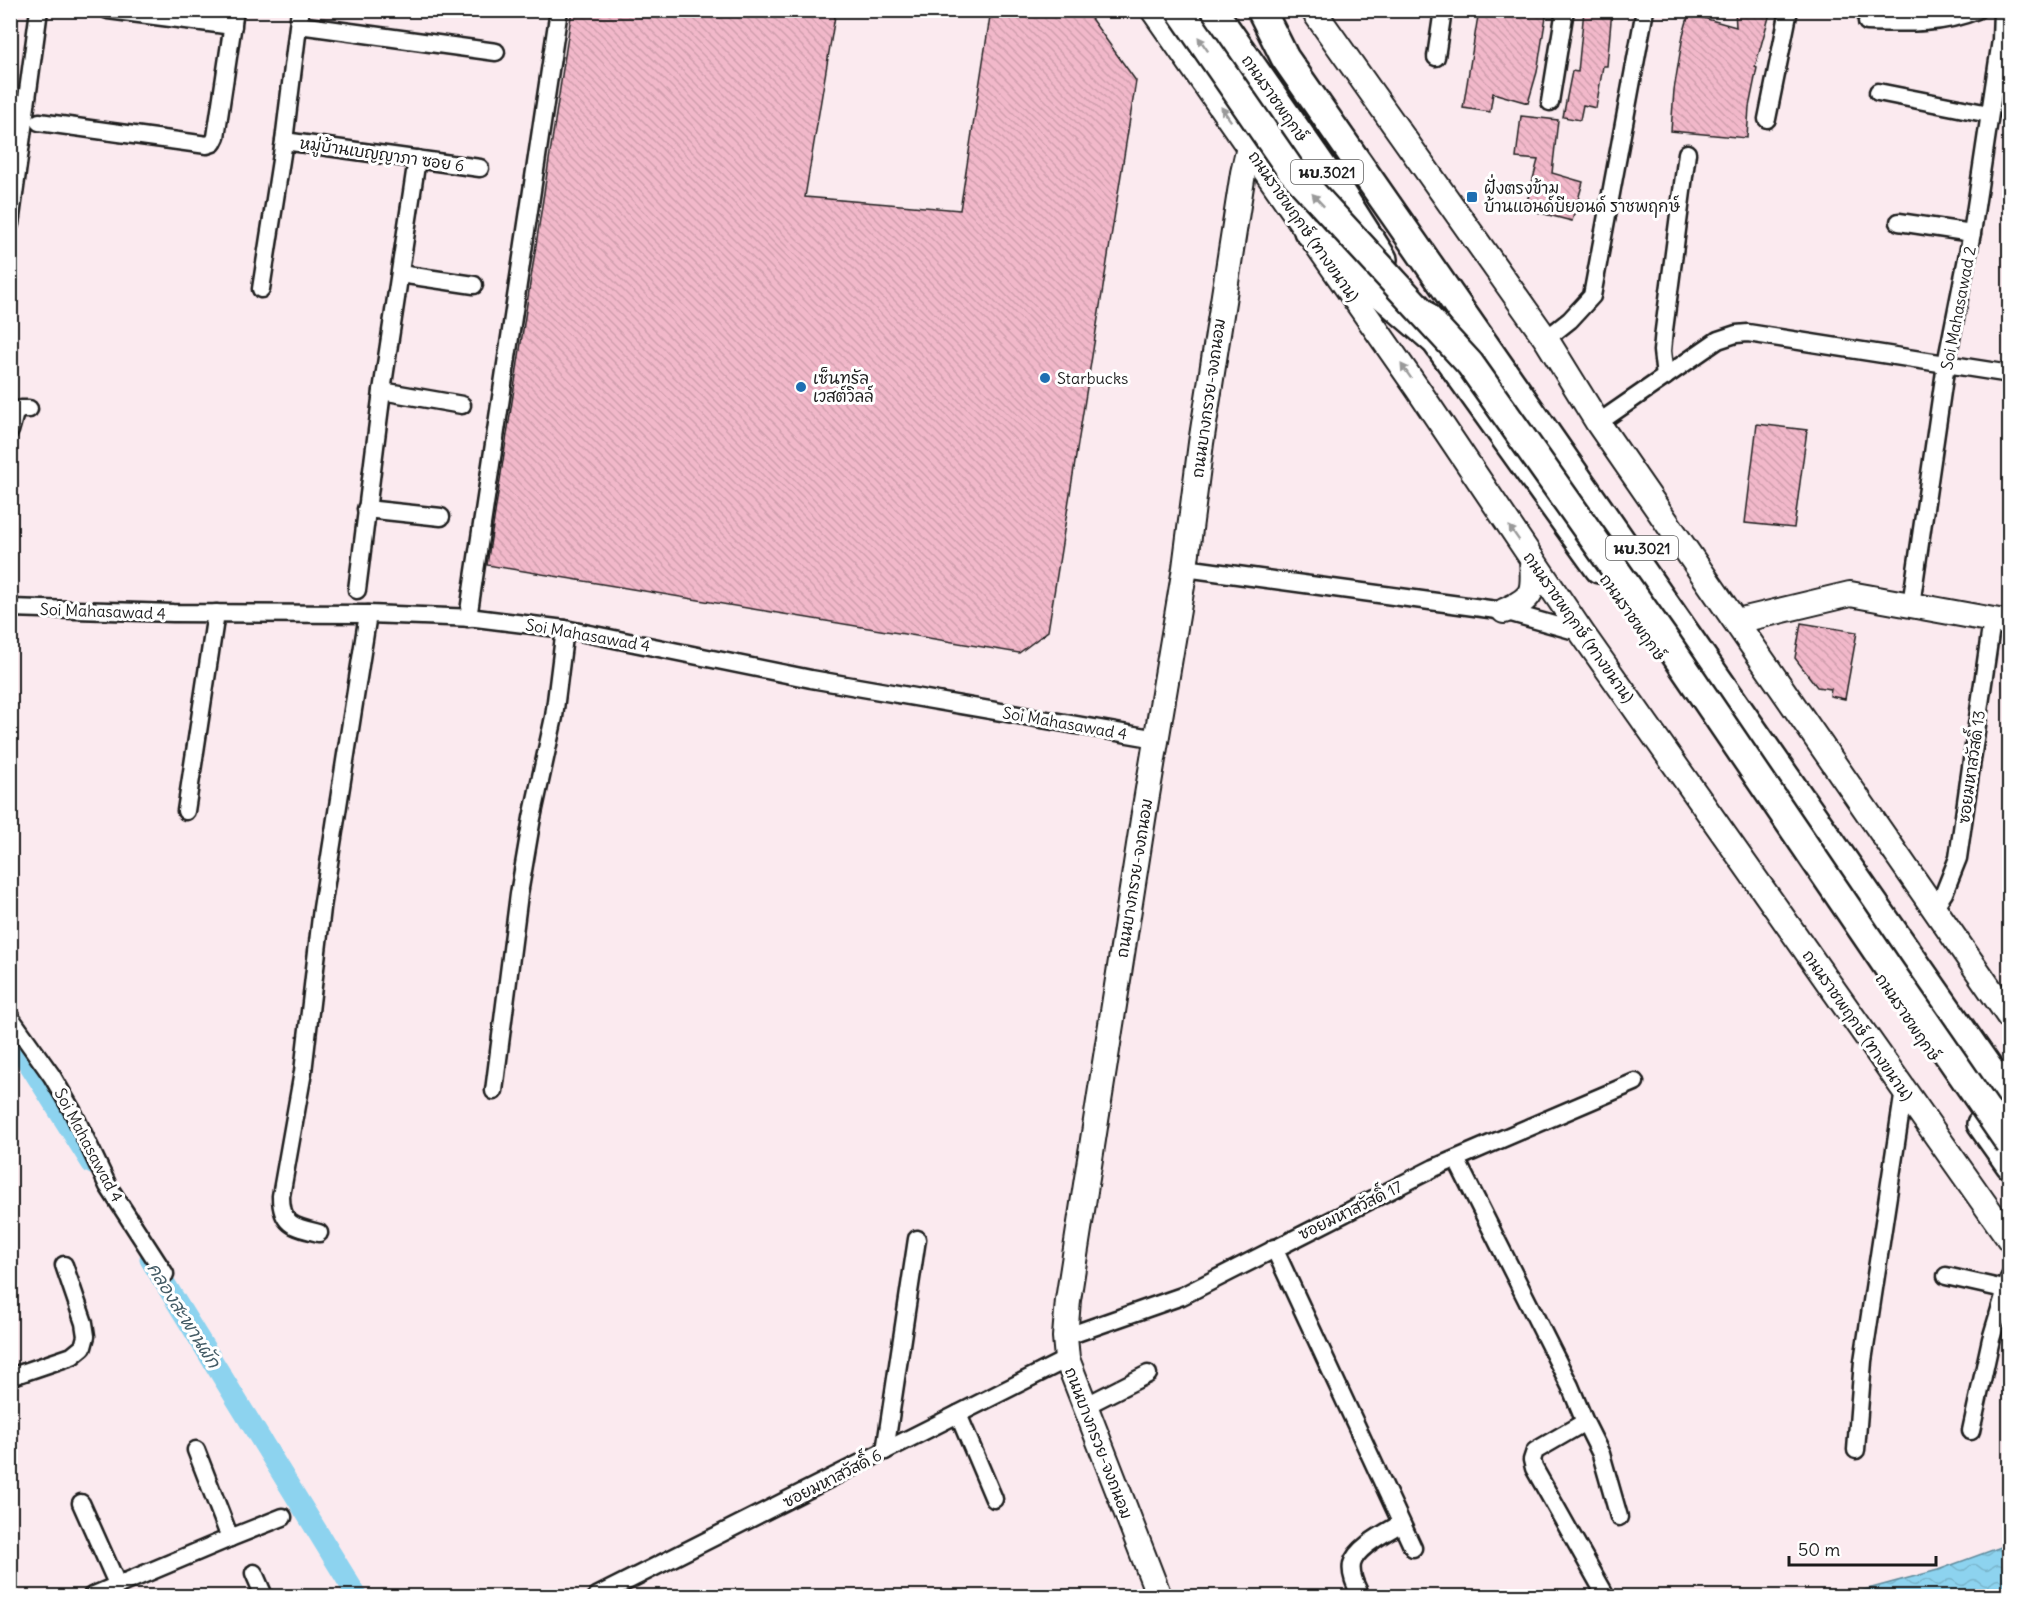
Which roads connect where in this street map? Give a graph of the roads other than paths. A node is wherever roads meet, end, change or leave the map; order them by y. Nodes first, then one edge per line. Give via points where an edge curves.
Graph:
1 (39, 10) edge
2 (108, 10) edge
3 (559, 10) edge
4 (1153, 10) edge
5 (1180, 10) edge
6 (1213, 10) edge
7 (1313, 10) edge
8 (1443, 10) edge
9 (1565, 10) edge
10 (1645, 10) edge
11 (1789, 10) edge
12 (1977, 10) edge
13 (2002, 10) edge
14 (1267, 12) edge
15 (234, 18) edge
16 (299, 18) edge
17 (1867, 22) dead end
18 (496, 52) dead end
19 (1436, 57) dead end
20 (1878, 92) dead end
21 (1550, 102) dead end
22 (1989, 114) junction
23 (1767, 119) dead end
24 (39, 122) dead end
25 (284, 141) junction
26 (1249, 147) junction
27 (1686, 153) dead end
28 (417, 159) junction
29 (480, 168) dead end
30 (1899, 222) dead end
31 (10, 224) edge
32 (1308, 231) junction
33 (1972, 233) junction
34 (400, 274) junction
35 (474, 285) dead end
36 (261, 289) dead end
37 (1433, 339) junction
38 (1546, 339) junction
39 (1946, 364) junction
40 (2010, 374) edge
41 (1665, 377) junction
42 (381, 391) junction
43 (462, 405) dead end
44 (29, 409) dead end
45 (1598, 423) junction
46 (10, 431) edge
47 (366, 509) junction
48 (441, 518) dead end
49 (1532, 559) junction
50 (1185, 568) junction
51 (357, 590) dead end
52 (1911, 605) junction
53 (10, 608) edge
54 (1504, 610) junction
55 (216, 613) junction
56 (368, 614) junction
57 (468, 618) junction
58 (1737, 621) junction
59 (2001, 621) edge
60 (565, 629) junction
61 (1582, 633) junction
62 (1157, 739) junction
63 (186, 811) dead end
64 (1933, 909) junction
65 (10, 1017) edge
66 (2010, 1018) edge
67 (2010, 1080) edge
68 (1635, 1082) dead end
69 (1904, 1090) junction
70 (494, 1091) dead end
71 (2010, 1099) edge
72 (2007, 1155) edge
73 (1456, 1159) junction
74 (319, 1233) dead end
75 (917, 1239) dead end
76 (2010, 1240) edge
77 (1274, 1248) junction
78 (64, 1265) dead end
79 (165, 1274) dead end
80 (1946, 1276) dead end
81 (2007, 1283) edge
82 (1066, 1348) junction
83 (12, 1371) edge
84 (1148, 1374) dead end
85 (1085, 1406) junction
86 (958, 1414) junction
87 (1585, 1422) junction
88 (1971, 1431) dead end
89 (196, 1450) dead end
90 (1856, 1450) dead end
91 (885, 1452) junction
92 (994, 1498) dead end
93 (81, 1503) dead end
94 (283, 1517) dead end
95 (1619, 1517) dead end
96 (1400, 1524) junction
97 (230, 1538) junction
98 (1413, 1548) dead end
99 (254, 1573) dead end
100 (118, 1586) junction
101 (92, 1596) edge
102 (264, 1596) edge
103 (597, 1596) edge
104 (1158, 1596) edge
105 (1360, 1596) edge
106 (1606, 1596) edge

1 - 31 street
2 - 15 street
3 - 57 street
26 -> 4 main road, ถนนราชพฤกษ์ (ทางขนาน) / นบ.3021
72 -> 5 main road, bridge via 1888,969 1668,644 1470,364 1290,169
6 - 37 main road, ถนนราชพฤกษ์ / นบ.3021 via 1342,195
7 - 38 main road
8 - 19 street
9 - 21 street
10 - 38 street via 1593,296
11 - 23 street
12 - 17 street via 1933,22
13 - 22 street, Soi Mahasawad 2
14 - 67 main road, นบ.3021
14 - 71 main road via 1285,58
15 - 24 street via 213,143
16 - 18 street
16 - 25 street
20 - 22 street
22 - 33 street, Soi Mahasawad 2
25 - 28 street, หมู่บ้านเบญญาภา ซอย 6
25 - 36 street
26 - 32 main road, ถนนราชพฤกษ์ (ทางขนาน) / นบ.3021
26 - 50 main road, ถนนบางกรวย-จงถนอม
27 - 41 street via 1662,351
28 - 29 street, หมู่บ้านเบญญาภา ซอย 6
28 - 34 street
30 - 33 street
32 - 37 main road
49 -> 32 main road, ถนนราชพฤกษ์ (ทางขนาน) / นบ.3021
33 - 39 street, Soi Mahasawad 2
34 - 35 street
34 - 42 street
37 - 72 main road, ถนนราชพฤกษ์ / นบ.3021 via 1712,729
38 - 45 main road
39 - 40 street
39 - 41 street via 1748,333 1718,340
39 - 52 street, Soi Mahasawad 2
41 - 45 street
42 - 43 street
42 - 47 street
44 - 46 street via 15,413
45 - 58 main road
47 - 48 street
47 - 51 street
49 - 54 main road via 1533,586 1523,602
49 - 61 main road, ถนนราชพฤกษ์ (ทางขนาน) / นบ.3021
50 - 54 street
50 - 62 main road, ถนนบางกรวย-จงถนอม
52 - 58 main road via 1850,594
52 - 59 main road
53 - 55 street, Soi Mahasawad 4
54 - 61 street
55 - 56 street, Soi Mahasawad 4
55 - 63 street
56 - 57 street, Soi Mahasawad 4
56 - 74 street via 282,1196 282,1210 288,1221 295,1227
57 - 60 street, Soi Mahasawad 4
58 - 64 main road
59 - 64 street, ซอยมหาสวัสดิ์ 13 via 1958,858
60 - 62 street, Soi Mahasawad 4 via 811,679
60 - 70 street via 554,717 519,894
61 - 69 main road, ถนนราชพฤกษ์ (ทางขนาน)
62 - 82 main road, ถนนบางกรวย-จงถนอม via 1068,1300
64 - 66 main road
65 - 79 street, Soi Mahasawad 4 via 52,1076 108,1186
68 - 73 street, ซอยมหาสวัสดิ์ 17
69 - 76 main road, ถนนราชพฤกษ์ (ทางขนาน)
69 - 90 street via 1863,1361
73 - 77 street, ซอยมหาสวัสดิ์ 17
73 - 87 street
75 - 91 street
77 - 82 street, ซอยมหาสวัสดิ์ 17 via 1182,1296
77 - 96 street
78 - 83 street via 84,1323 86,1336 82,1347 72,1356
80 - 81 street
81 - 88 street
82 - 85 main road, ถนนบางกรวย-จงถนอม
82 - 86 street, ซอยมหาสวัสดิ์ 6
84 - 85 street
85 - 104 main road, ถนนบางกรวย-จงถนอม
86 - 91 street, ซอยมหาสวัสดิ์ 6
86 - 92 street
87 - 95 street via 1601,1454
87 - 106 street via 1535,1451 1532,1460
89 - 97 street
91 - 103 street, ซอยมหาสวัสดิ์ 6
93 - 100 street
94 - 97 street
96 - 98 street
96 - 105 street via 1359,1552 1352,1563
97 - 100 street
99 - 102 street
100 - 101 street

